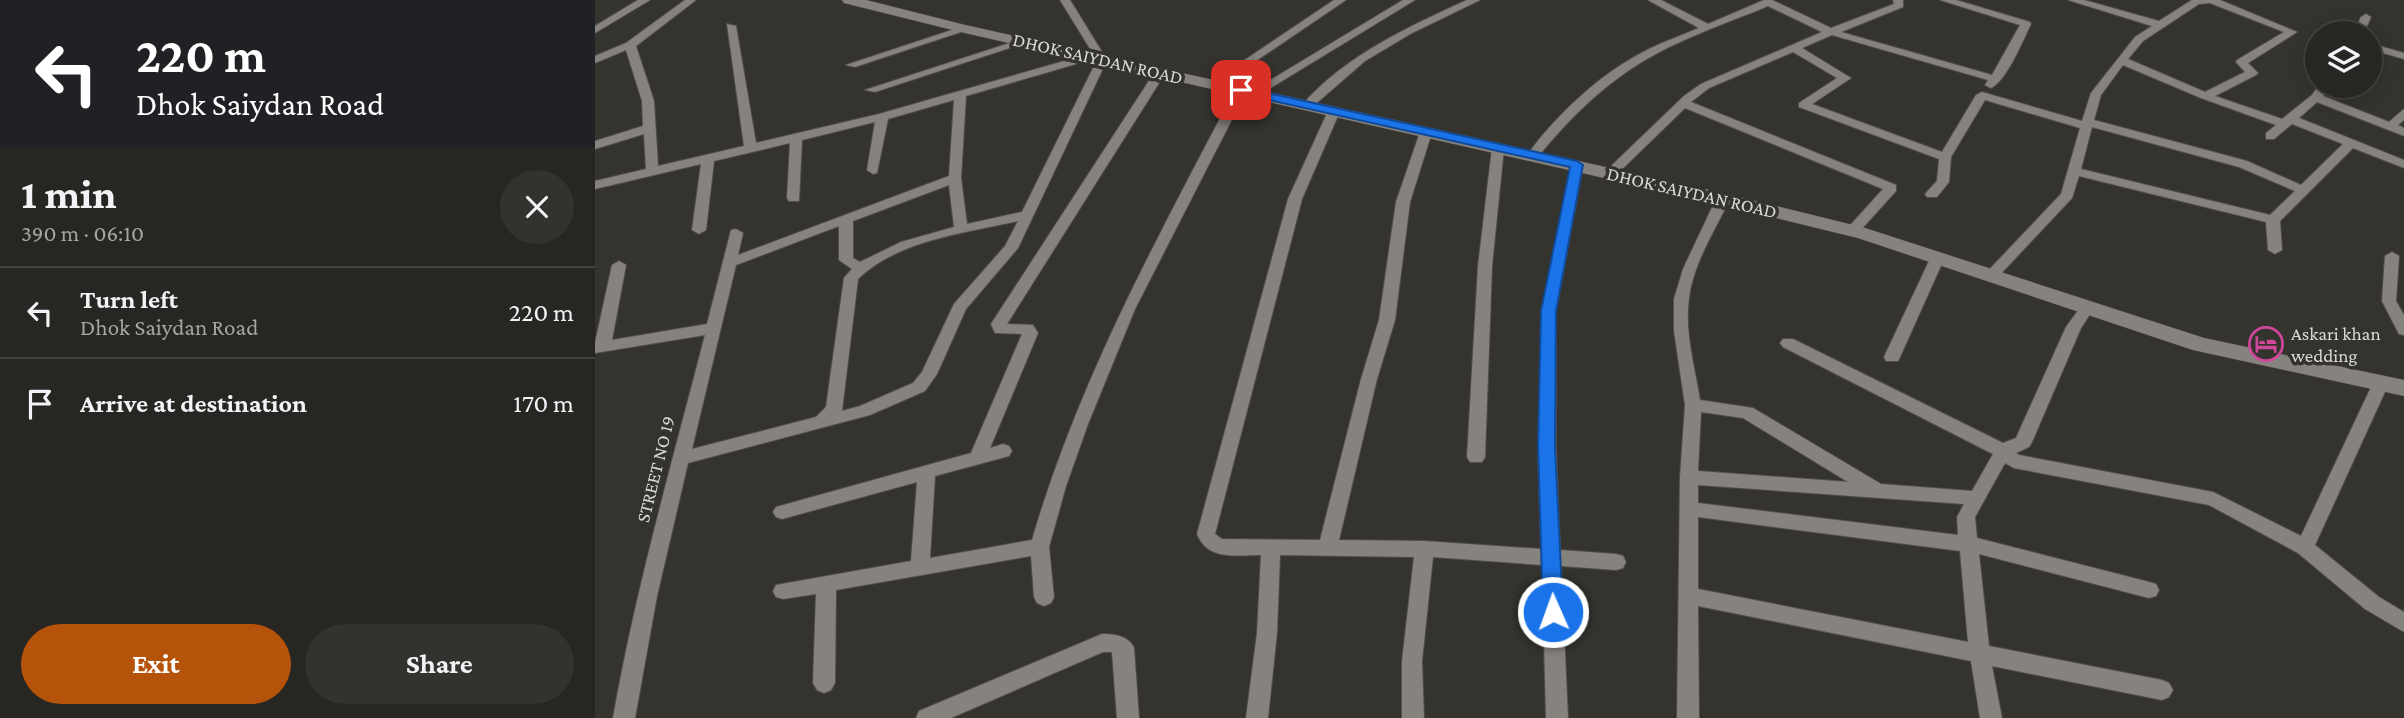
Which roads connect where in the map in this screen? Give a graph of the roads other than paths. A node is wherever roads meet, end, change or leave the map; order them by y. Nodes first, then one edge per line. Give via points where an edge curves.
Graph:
1 (645, 0) edge
2 (691, 0) edge
3 (1065, 0) edge
4 (1341, 0) edge
5 (1411, 0) edge
6 (1475, 0) edge
7 (1653, 0) edge
8 (1945, 0) edge
9 (2073, 0) edge
10 (2211, 0) edge
11 (856, 1) edge
12 (1898, 1) edge
13 (2366, 17) dead end
14 (2364, 21) edge
15 (2160, 25) junction
16 (731, 26) dead end
17 (1708, 28) junction
18 (965, 29) junction
19 (595, 30) edge
20 (1831, 32) junction
21 (1023, 41) junction
22 (630, 45) junction
23 (1794, 48) junction
24 (2382, 50) edge
25 (2404, 56) edge
26 (1096, 58) junction
27 (595, 60) edge
28 (2121, 60) junction
29 (851, 65) dead end
30 (1160, 72) junction
31 (1996, 79) junction
32 (1215, 84) junction
33 (871, 90) dead end
34 (1248, 92) junction
35 (1982, 95) junction
36 (960, 96) junction
37 (2205, 96) junction
38 (2315, 98) edge
39 (2318, 98) edge
40 (1684, 103) junction
41 (1308, 105) junction
42 (1334, 111) junction
43 (2404, 113) edge
44 (882, 117) junction
45 (2287, 121) junction
46 (2087, 124) junction
47 (2390, 127) junction
48 (649, 128) junction
49 (1426, 132) junction
50 (2404, 132) edge
51 (796, 136) junction
52 (2270, 136) dead end
53 (2351, 143) junction
54 (595, 145) edge
55 (750, 146) junction
56 (1498, 148) junction
57 (1533, 155) junction
58 (708, 157) junction
59 (1945, 158) junction
60 (2404, 164) edge
61 (1577, 165) junction
62 (652, 170) junction
63 (873, 170) dead end
64 (2075, 171) junction
65 (1611, 173) junction
66 (955, 178) junction
67 (595, 186) edge
68 (2305, 191) junction
69 (1932, 194) dead end
70 (794, 198) dead end
71 (1723, 199) junction
72 (1027, 215) junction
73 (846, 219) junction
74 (2273, 220) junction
75 (699, 230) dead end
76 (961, 230) junction
77 (1851, 231) junction
78 (736, 233) dead end
79 (2275, 250) dead end
80 (2392, 256) dead end
81 (1937, 259) junction
82 (729, 263) junction
83 (619, 265) dead end
84 (858, 267) junction
85 (1990, 277) junction
86 (2087, 308) junction
87 (711, 329) junction
88 (2404, 330) edge
89 (1789, 343) dead end
90 (599, 348) edge
91 (1892, 357) dead end
92 (2381, 383) junction
93 (2404, 388) edge
94 (1693, 405) junction
95 (823, 419) junction
96 (1003, 451) dead end
97 (2003, 451) junction
98 (978, 457) junction
99 (1476, 457) dead end
100 (678, 459) junction
101 (927, 471) junction
102 (1689, 477) junction
103 (1878, 491) junction
104 (1975, 498) junction
105 (1689, 509) junction
106 (782, 512) dead end
107 (1969, 544) junction
108 (1271, 546) junction
109 (1328, 546) junction
110 (1040, 547) junction
111 (2305, 547) junction
112 (1424, 549) junction
113 (1551, 559) junction
114 (1616, 562) dead end
115 (920, 567) junction
116 (826, 584) junction
117 (2149, 590) dead end
118 (783, 591) dead end
119 (1689, 596) junction
120 (1044, 597) dead end
121 (2404, 623) edge
122 (1980, 655) junction
123 (824, 683) dead end
124 (2162, 690) dead end
125 (624, 718) edge
126 (927, 718) edge
127 (1128, 718) edge
128 (1257, 718) edge
129 (1413, 718) edge
130 (1557, 718) edge
131 (1688, 718) edge
132 (1990, 718) edge

1 - 19 street
2 - 22 street
3 - 26 street
4 - 32 street
5 - 34 street
6 - 41 street via 1361,59
7 - 17 street
8 - 31 street via 2026,24
9 - 15 street
10 - 15 street via 2197,1
10 - 37 street via 2292,32 2241,62 2252,73
11 - 18 main road, DHOK SAIYDAN ROAD
12 - 20 street via 1899,5
13 - 14 street
15 - 28 street via 2139,39
16 - 55 street
17 - 20 street via 1768,2
17 - 57 street via 1651,52 1592,92
18 - 21 main road, DHOK SAIYDAN ROAD
18 - 29 street
20 - 23 street
20 - 31 street
21 - 26 main road, DHOK SAIYDAN ROAD
21 - 33 street
22 - 27 street
22 - 48 street via 648,101
23 - 40 street via 1723,77
23 - 59 street via 1845,78 1803,105
24 - 25 street
26 - 30 main road, DHOK SAIYDAN ROAD
26 - 36 street
26 - 72 street
28 - 37 street
28 - 46 street via 2095,95
30 - 32 main road, DHOK SAIYDAN ROAD
30 - 98 street via 999,324 1000,329 1028,328 1030,333
31 - 35 street
32 - 34 main road, DHOK SAIYDAN ROAD
34 - 41 main road, DHOK SAIYDAN ROAD
34 - 110 street via 1128,309 1062,473
35 - 46 street
35 - 59 street
36 - 44 street
36 - 66 street
37 - 45 street
38 - 45 street
39 - 47 street
40 - 65 street
40 - 77 street via 1891,188
41 - 42 main road, DHOK SAIYDAN ROAD
42 - 49 main road, DHOK SAIYDAN ROAD
42 - 108 street via 1295,199 1206,534 1219,547
43 - 47 street
44 - 51 street
44 - 63 street
45 - 52 street
45 - 53 street
46 - 64 street
46 - 68 street via 2243,164
47 - 50 street
48 - 54 street
48 - 62 street
49 - 56 main road, DHOK SAIYDAN ROAD
49 - 109 street via 1403,202 1387,320
51 - 55 street
51 - 70 street
53 - 60 street
53 - 68 street
55 - 58 street
56 - 57 main road, DHOK SAIYDAN ROAD
56 - 99 street via 1485,266
57 - 61 main road, DHOK SAIYDAN ROAD
58 - 62 street
58 - 75 street
59 - 69 street via 1943,182
61 - 65 main road, DHOK SAIYDAN ROAD
61 - 113 street via 1549,311
62 - 67 street
64 - 74 street
64 - 85 street via 2067,195
65 - 71 main road, DHOK SAIYDAN ROAD
66 - 73 street
66 - 76 street
68 - 74 street
71 - 77 main road, DHOK SAIYDAN ROAD
71 - 94 street via 1681,299
72 - 76 street
72 - 95 street via 1011,248 959,307 919,387 864,411
73 - 82 street
73 - 84 street via 846,260
74 - 79 street
76 - 84 street
77 - 81 main road, DHOK SAIYDAN ROAD
78 - 82 street, STREET NO 19
80 - 88 street via 2389,301
81 - 85 main road, DHOK SAIYDAN ROAD
81 - 91 street
82 - 87 street, STREET NO 19
83 - 90 street
84 - 95 street via 851,278 834,410
85 - 86 main road, DHOK SAIYDAN ROAD
86 - 92 main road, DHOK SAIYDAN ROAD via 2201,345
86 - 97 street via 2074,327 2023,442
87 - 90 street
87 - 100 street, STREET NO 19
89 - 97 street
92 - 93 main road, DHOK SAIYDAN ROAD
92 - 111 street
94 - 102 street
94 - 103 street via 1747,412
95 - 100 street
96 - 98 street
97 - 104 street
97 - 111 street via 2014,461 2213,499
98 - 101 street
100 - 125 street, STREET NO 19 via 646,592
101 - 106 street
101 - 115 street
102 - 103 street
102 - 105 street
103 - 104 street
104 - 107 street via 1966,517
105 - 107 street
105 - 119 street
107 - 117 street
107 - 122 street
108 - 109 street
108 - 128 street
109 - 112 street
110 - 115 street
110 - 120 street
111 - 121 street via 2372,603
112 - 113 street
112 - 129 street via 1412,661
113 - 114 street
113 - 130 street
115 - 116 street
116 - 118 street
116 - 123 street
119 - 122 street
119 - 131 street
122 - 124 street
122 - 132 street
126 - 127 street via 1102,643 1124,648

